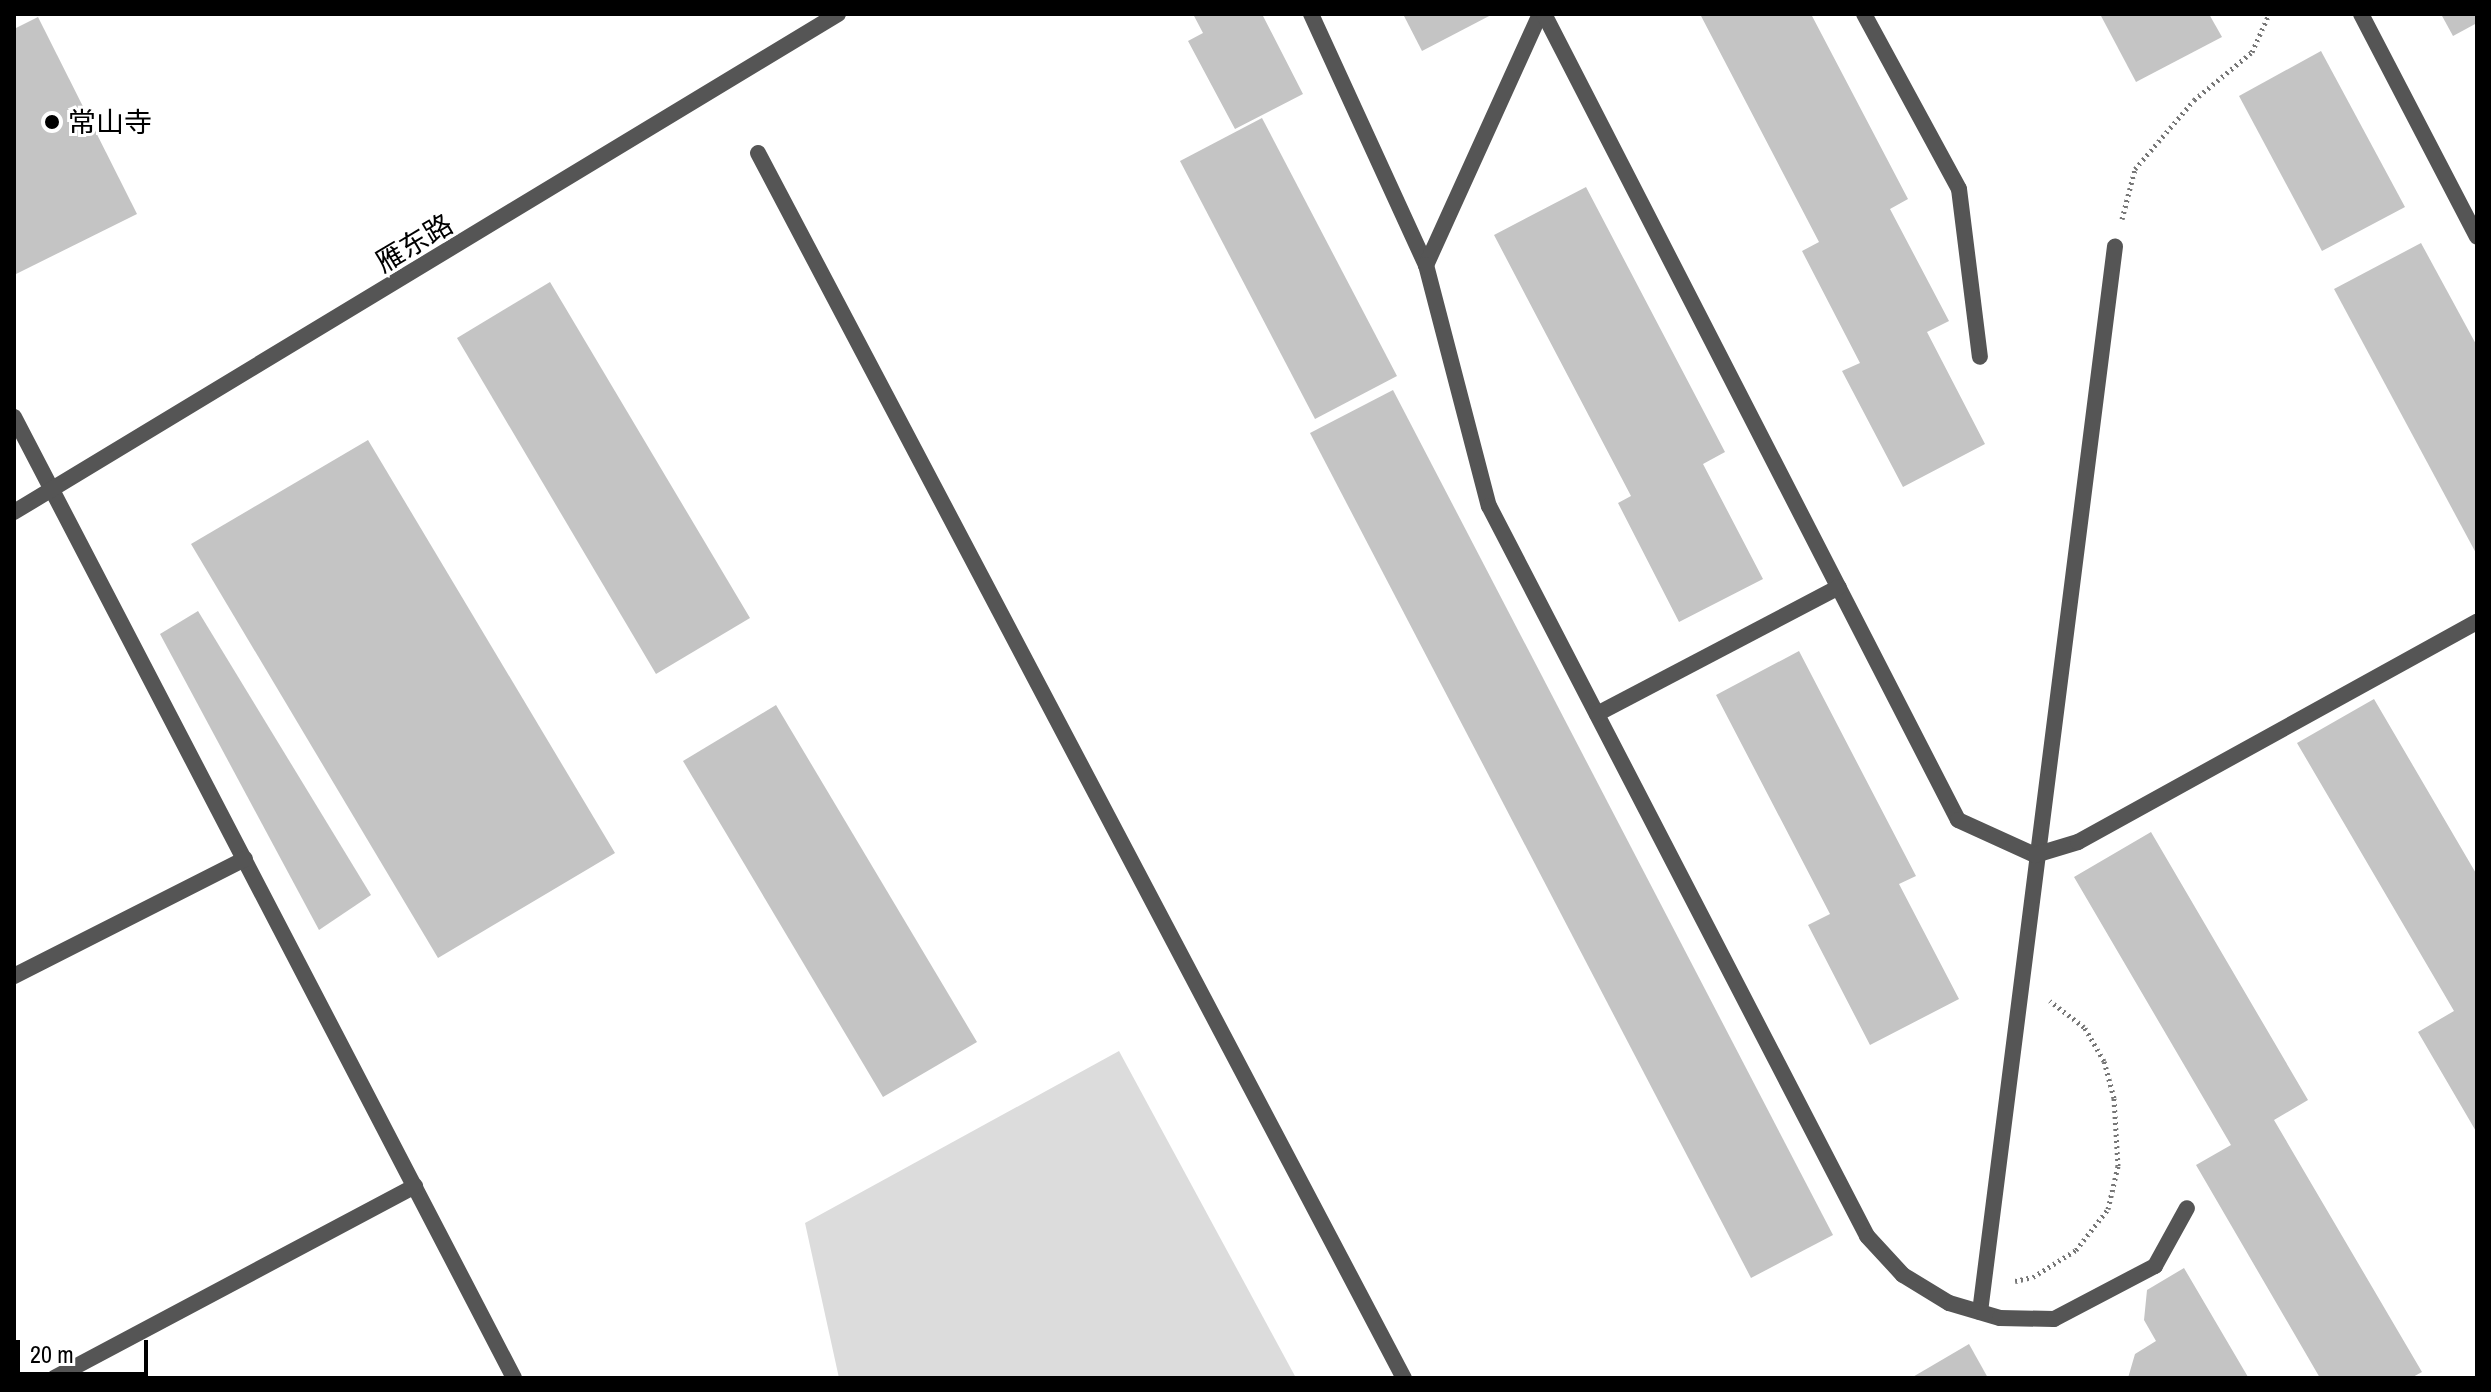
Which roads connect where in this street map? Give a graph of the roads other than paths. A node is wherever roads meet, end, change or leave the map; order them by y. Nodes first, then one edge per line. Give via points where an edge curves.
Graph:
1 (838, 14) edge
2 (1311, 14) edge
3 (1542, 14) edge
4 (1864, 14) edge
5 (2361, 14) edge
6 (758, 153) dead end
7 (2477, 237) edge
8 (2115, 247) road end
9 (1426, 265) junction
10 (1980, 357) dead end
11 (14, 417) edge
12 (55, 491) junction
13 (14, 512) edge
14 (1839, 587) junction
15 (2477, 622) edge
16 (1597, 714) junction
17 (2035, 855) junction
18 (245, 859) junction
19 (14, 976) edge
20 (415, 1186) junction
21 (2187, 1208) dead end
22 (1980, 1312) junction
23 (54, 1378) edge
24 (514, 1378) edge
25 (1404, 1378) edge

1 - 12 street, 雁东路
2 - 9 street
3 - 9 street
3 - 14 street
4 - 10 street via 1959,189
5 - 7 street
6 - 25 street
8 - 17 street
9 - 16 street via 1489,506
11 - 12 street
12 - 13 street, 雁东路
12 - 18 street
14 - 16 street
14 - 17 street via 1958,820
15 - 17 street via 2078,842
16 - 22 street via 1867,1236 1903,1275 1949,1303
17 - 22 street
18 - 19 street
18 - 20 street
20 - 23 street
20 - 24 street
21 - 22 street via 2155,1266 2054,1319

